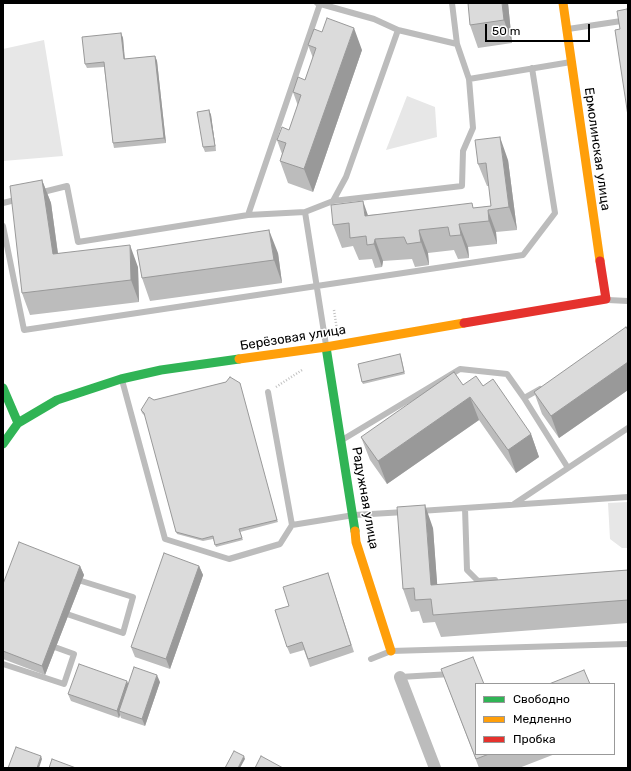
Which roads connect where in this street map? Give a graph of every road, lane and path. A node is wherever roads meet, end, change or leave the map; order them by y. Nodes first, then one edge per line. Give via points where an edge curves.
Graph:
1 (452, 3) edge
2 (563, 3) edge
3 (319, 4) edge
4 (628, 20) edge
5 (567, 29) junction
6 (398, 30) junction
7 (457, 44) junction
8 (572, 62) junction
9 (532, 68) junction
10 (469, 79) junction
11 (31, 195) edge
12 (24, 197) edge
13 (333, 201) junction
14 (3, 203) edge
15 (305, 212) junction
16 (248, 215) junction
17 (3, 226) edge
18 (317, 286) junction
19 (606, 300) junction
20 (628, 301) edge
21 (334, 310) dead end
22 (337, 335) dead end
23 (326, 346) junction
24 (302, 370) dead end
25 (121, 379) junction
26 (544, 386) edge
27 (3, 388) edge
28 (268, 392) joint
29 (524, 398) junction
30 (18, 423) junction
31 (628, 428) edge
32 (340, 441) junction
33 (3, 444) edge
34 (568, 468) junction
35 (628, 497) edge
36 (513, 505) junction
37 (465, 508) junction
38 (354, 515) junction
39 (292, 525) junction
40 (66, 576) edge
41 (502, 580) edge
42 (55, 610) edge
43 (46, 644) edge
44 (628, 644) edge
45 (391, 651) junction
46 (371, 659) dead end
47 (3, 664) edge
48 (460, 674) edge
49 (400, 677) joint
50 (435, 768) edge

1 - 7 lane
2 - 5 street, Ермолинская улица
3 - 6 lane via 374,18
3 - 16 lane
4 - 5 lane
5 - 8 street, Ермолинская улица
6 - 7 lane
6 - 13 lane via 346,177
7 - 10 lane
8 - 9 lane
8 - 19 street, Ермолинская улица
9 - 10 lane
9 - 18 lane via 555,213 523,255
10 - 13 lane via 473,128 463,151 462,186
11 - 16 lane via 67,186 78,242
12 - 14 lane
13 - 15 lane
15 - 16 lane
15 - 18 lane
17 - 18 lane via 24,330
18 - 23 lane
19 - 20 lane
19 - 23 street, Берёзовая улица
21 - 22 path
23 - 25 street, Берёзовая улица via 161,370
23 - 32 street, Радужная улица
24 - 28 path
25 - 30 street, Берёзовая улица via 57,400
25 - 39 lane via 165,539 229,558 280,544
26 - 29 lane
27 - 30 street
28 - 39 lane
29 - 32 lane via 507,374 460,369
29 - 34 lane
30 - 33 street, Берёзовая улица
31 - 34 lane
32 - 38 street, Радужная улица
34 - 36 lane
35 - 36 lane
36 - 37 lane
37 - 38 lane
37 - 41 lane via 467,570 478,581
38 - 39 lane
38 - 45 street, Радужная улица via 356,542
40 - 42 lane via 132,597 123,633
43 - 47 lane via 74,654 64,684
44 - 45 lane
45 - 46 lane
48 - 49 lane
49 - 50 street

